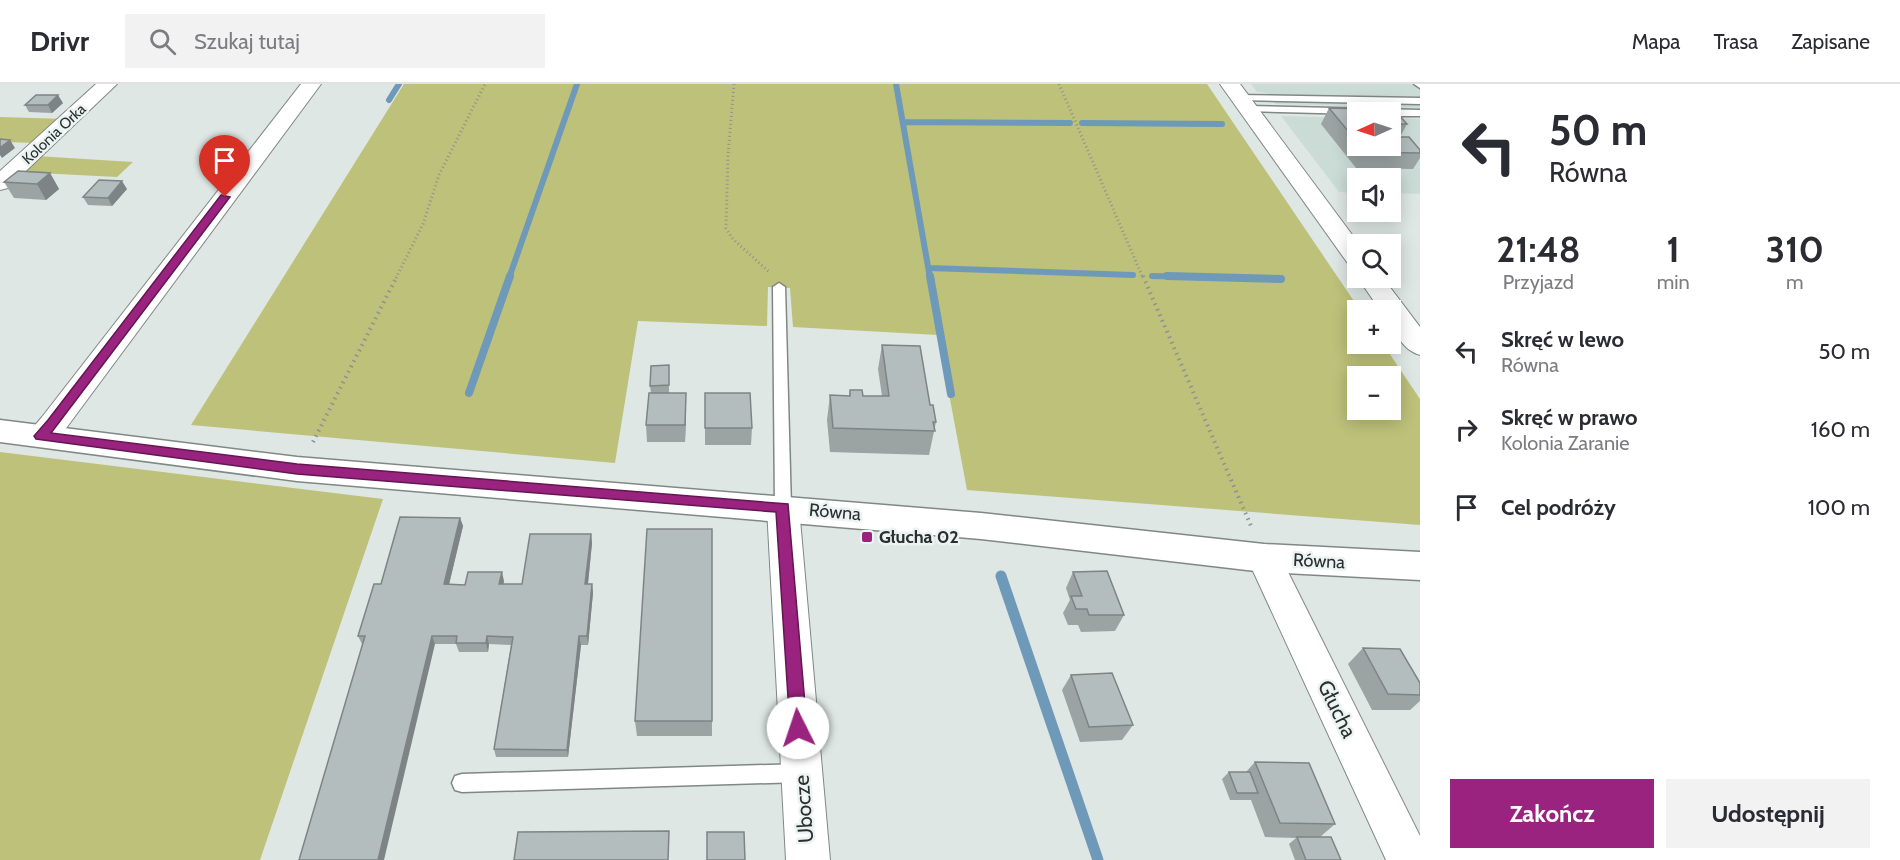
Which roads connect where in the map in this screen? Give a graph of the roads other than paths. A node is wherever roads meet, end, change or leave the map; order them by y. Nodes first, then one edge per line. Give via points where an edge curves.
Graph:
1 (107, 84) edge
2 (311, 84) edge
3 (1239, 96) edge
4 (1420, 102) edge
5 (1347, 108) edge
6 (1401, 113) edge
7 (1420, 114) edge
8 (0, 183) edge
9 (1347, 245) edge
10 (780, 287) road end
11 (1377, 288) edge
12 (1420, 346) edge
13 (0, 431) edge
14 (40, 436) junction
15 (783, 508) junction
16 (1264, 558) junction
17 (1420, 566) edge
18 (801, 773) junction
19 (462, 783) dead end
20 (808, 860) edge
21 (1410, 860) edge

1 - 8 street, Kolonia Orka
2 - 14 street
3 - 4 lane
3 - 5 lane
3 - 9 street
6 - 7 lane
10 - 15 lane
11 - 12 street
13 - 14 street, Równa
14 - 15 street, Równa via 297,469
15 - 16 street, Równa
15 - 18 street, Ubocze
16 - 17 street, Równa
16 - 21 street, Głucha
18 - 19 lane
18 - 20 street, Ubocze

